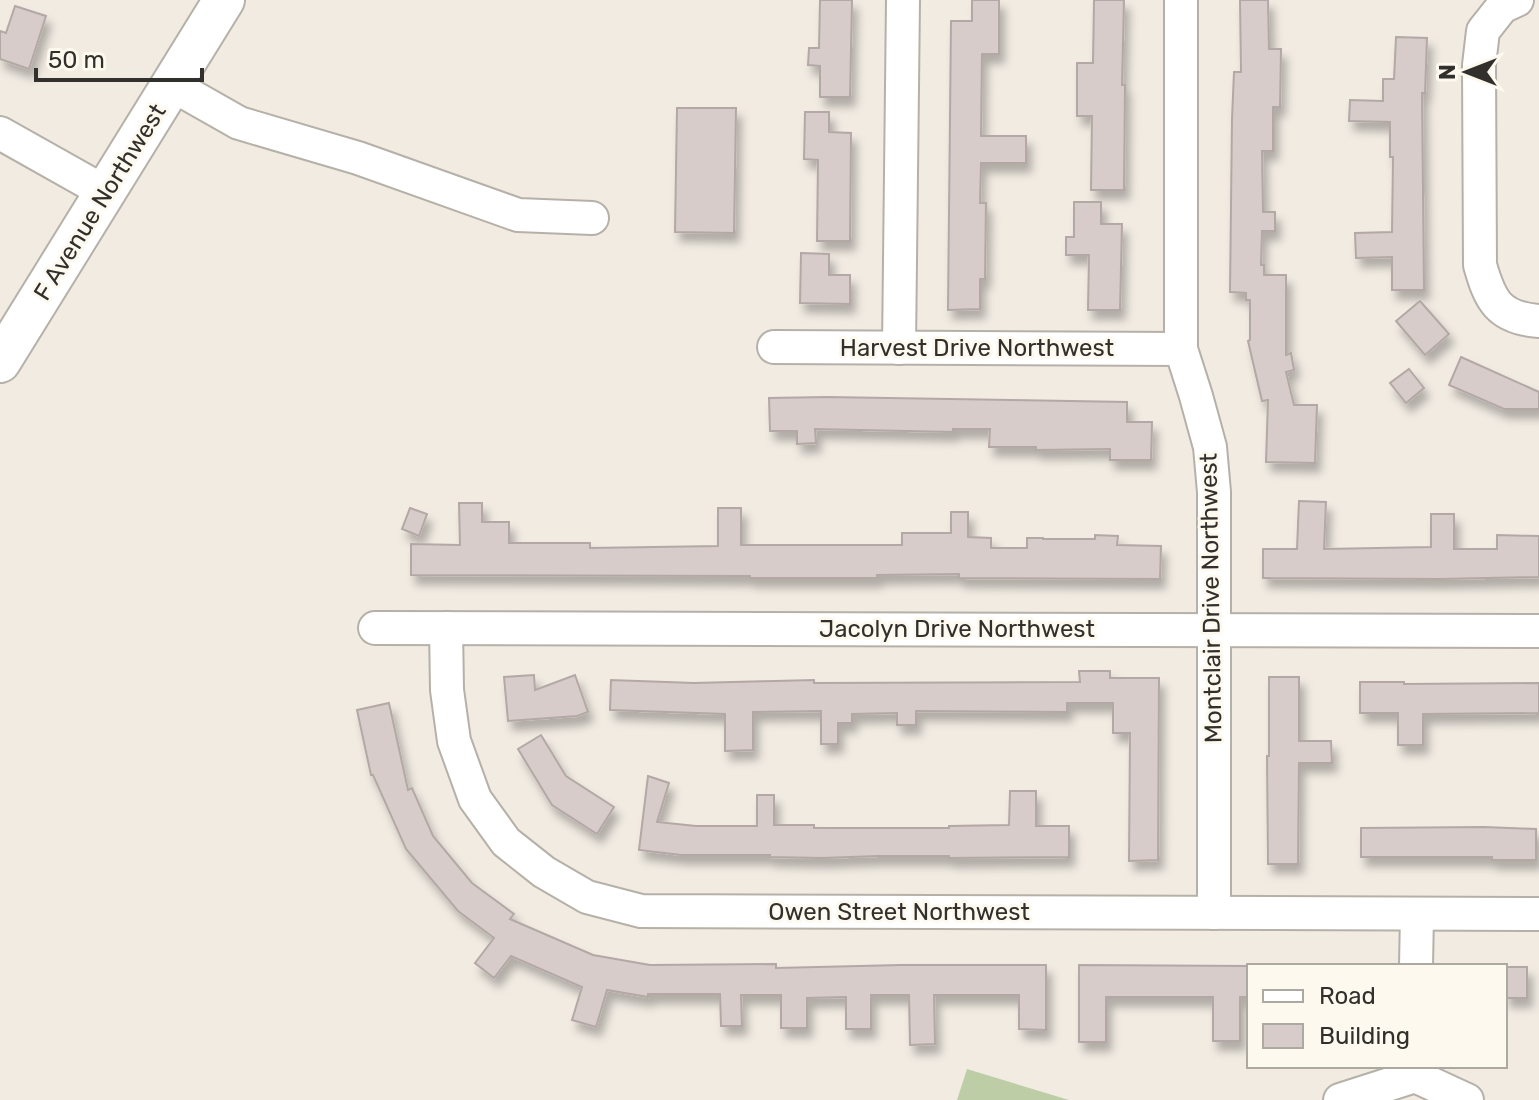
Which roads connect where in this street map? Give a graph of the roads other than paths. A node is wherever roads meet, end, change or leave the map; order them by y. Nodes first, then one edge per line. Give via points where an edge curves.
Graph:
1 (224, 0) edge
2 (903, 0) edge
3 (1181, 0) edge
4 (1517, 0) edge
5 (172, 85) junction
6 (0, 133) edge
7 (105, 192) junction
8 (592, 218) dead end
9 (1539, 321) edge
10 (774, 347) dead end
11 (899, 348) junction
12 (1181, 349) junction
13 (0, 362) edge
14 (375, 628) dead end
15 (446, 628) junction
16 (1213, 630) junction
17 (1539, 631) edge
18 (1214, 913) junction
19 (1417, 914) junction
20 (1539, 914) edge
21 (1416, 964) edge
22 (1415, 1071) edge
23 (1340, 1100) edge
24 (1467, 1100) edge

1 - 5 main road, F Avenue Northwest
2 - 11 street
3 - 12 street, Montclair Drive Northwest
4 - 9 street via 1502,7 1483,31 1480,265 1489,295 1506,313
5 - 7 main road, F Avenue Northwest
5 - 8 street via 239,123 358,158 518,215
6 - 7 street
7 - 13 main road, F Avenue Northwest
10 - 11 street, Harvest Drive Northwest
11 - 12 street, Harvest Drive Northwest
12 - 16 street, Montclair Drive Northwest via 1210,447
14 - 15 street, Jacolyn Drive Northwest
15 - 16 street, Jacolyn Drive Northwest
15 - 18 street, Owen Street Northwest via 454,741 475,799 506,842 587,897 641,911
16 - 17 street, Jacolyn Drive Northwest
16 - 18 street, Montclair Drive Northwest
18 - 19 street, Owen Street Northwest
19 - 20 street, Owen Street Northwest
19 - 21 street
22 - 23 street
22 - 24 street

